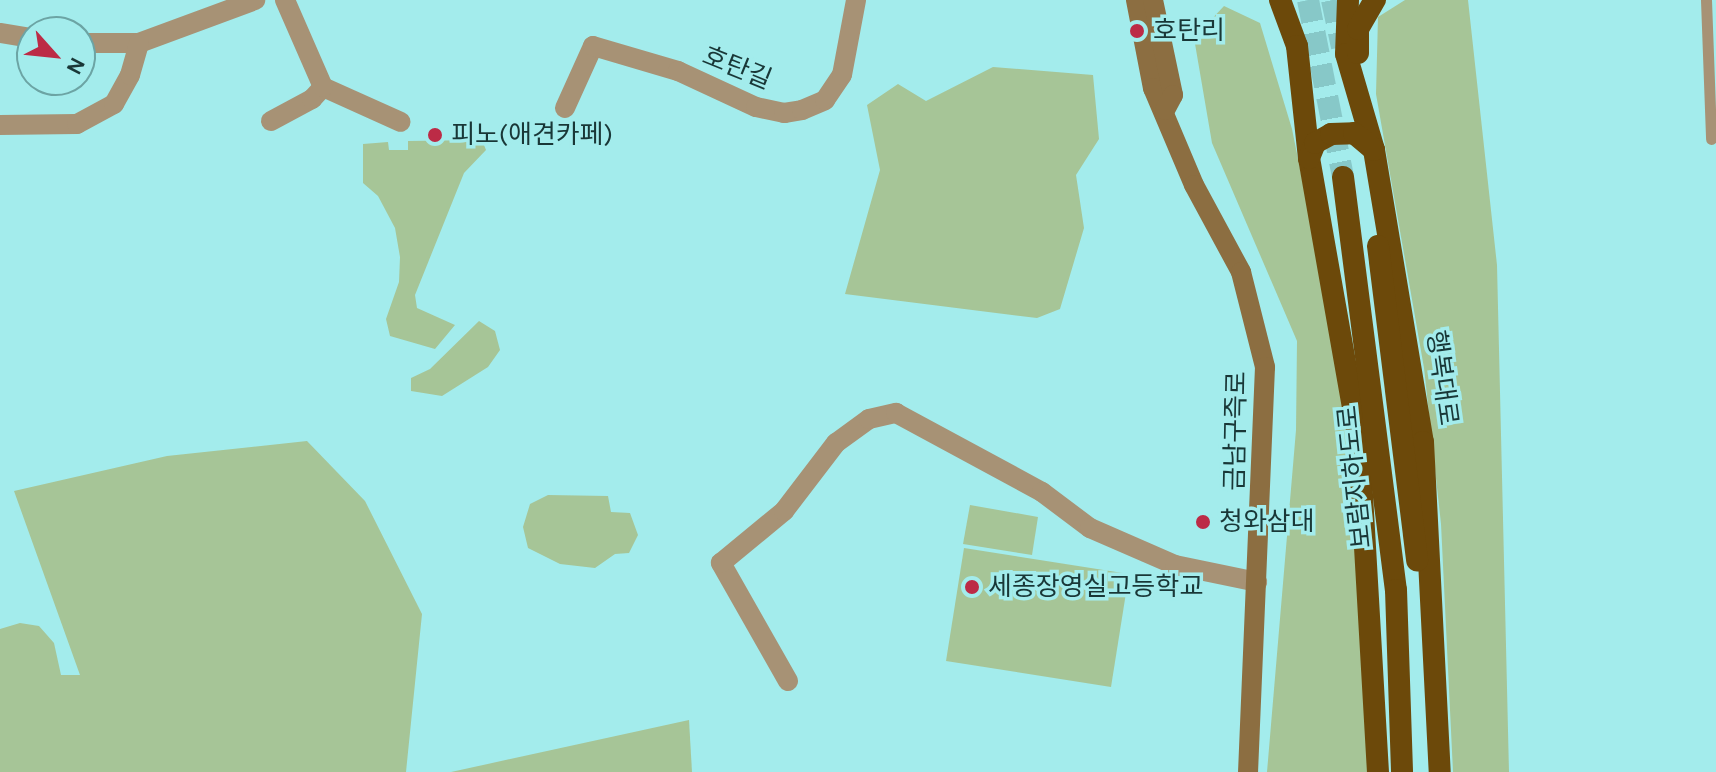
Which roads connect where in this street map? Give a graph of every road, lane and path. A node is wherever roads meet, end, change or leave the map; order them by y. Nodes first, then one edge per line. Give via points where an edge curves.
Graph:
1 (255, 0) edge
2 (285, 0) edge
3 (856, 0) edge
4 (1136, 0) edge
5 (1153, 0) edge
6 (1280, 0) edge
7 (1348, 0) edge
8 (1375, 0) edge
9 (1706, 0) edge
10 (96, 43) edge
11 (139, 43) junction
12 (323, 87) junction
13 (565, 108) dead end
14 (1165, 110) junction
15 (271, 121) dead end
16 (401, 122) dead end
17 (0, 125) edge
18 (1711, 139) dead end
19 (1373, 143) junction
20 (1309, 158) junction
21 (1343, 177) tunnel mouth
22 (1368, 178) tunnel mouth
23 (1257, 582) junction
24 (788, 681) dead end
25 (1248, 772) edge
26 (1378, 772) edge
27 (1402, 772) edge
28 (1428, 772) edge
29 (1440, 772) edge

1 - 11 street
2 - 12 street
3 - 13 street, 호탄길 via 842,75 825,100 802,110 784,113 756,107 678,71 593,46
4 - 14 main road, 금남구즉로 via 1153,88
5 - 14 main road, 금남구즉로 via 1173,95
6 - 20 highway via 1297,46
7 - 19 highway, 행복대로 via 1346,54
8 - 19 highway via 1358,29
9 - 18 lane
10 - 11 street
11 - 17 street via 114,104 77,124
12 - 15 street via 312,99
12 - 16 street
14 - 23 main road, 금남구즉로 via 1194,185 1241,272 1257,320 1267,409
19 - 20 highway via 1354,133 1331,134 1315,143
19 - 29 highway, 행복대로 via 1423,442
20 - 26 highway via 1359,443
21 - 27 highway, 보람지하도로 via 1396,590
22 - 28 highway, 보람지하도로 via 1420,585
23 - 24 street via 1175,565 1090,528 1042,492 896,413 869,419 836,443 784,511 721,563
23 - 25 main road, 금남구즉로

